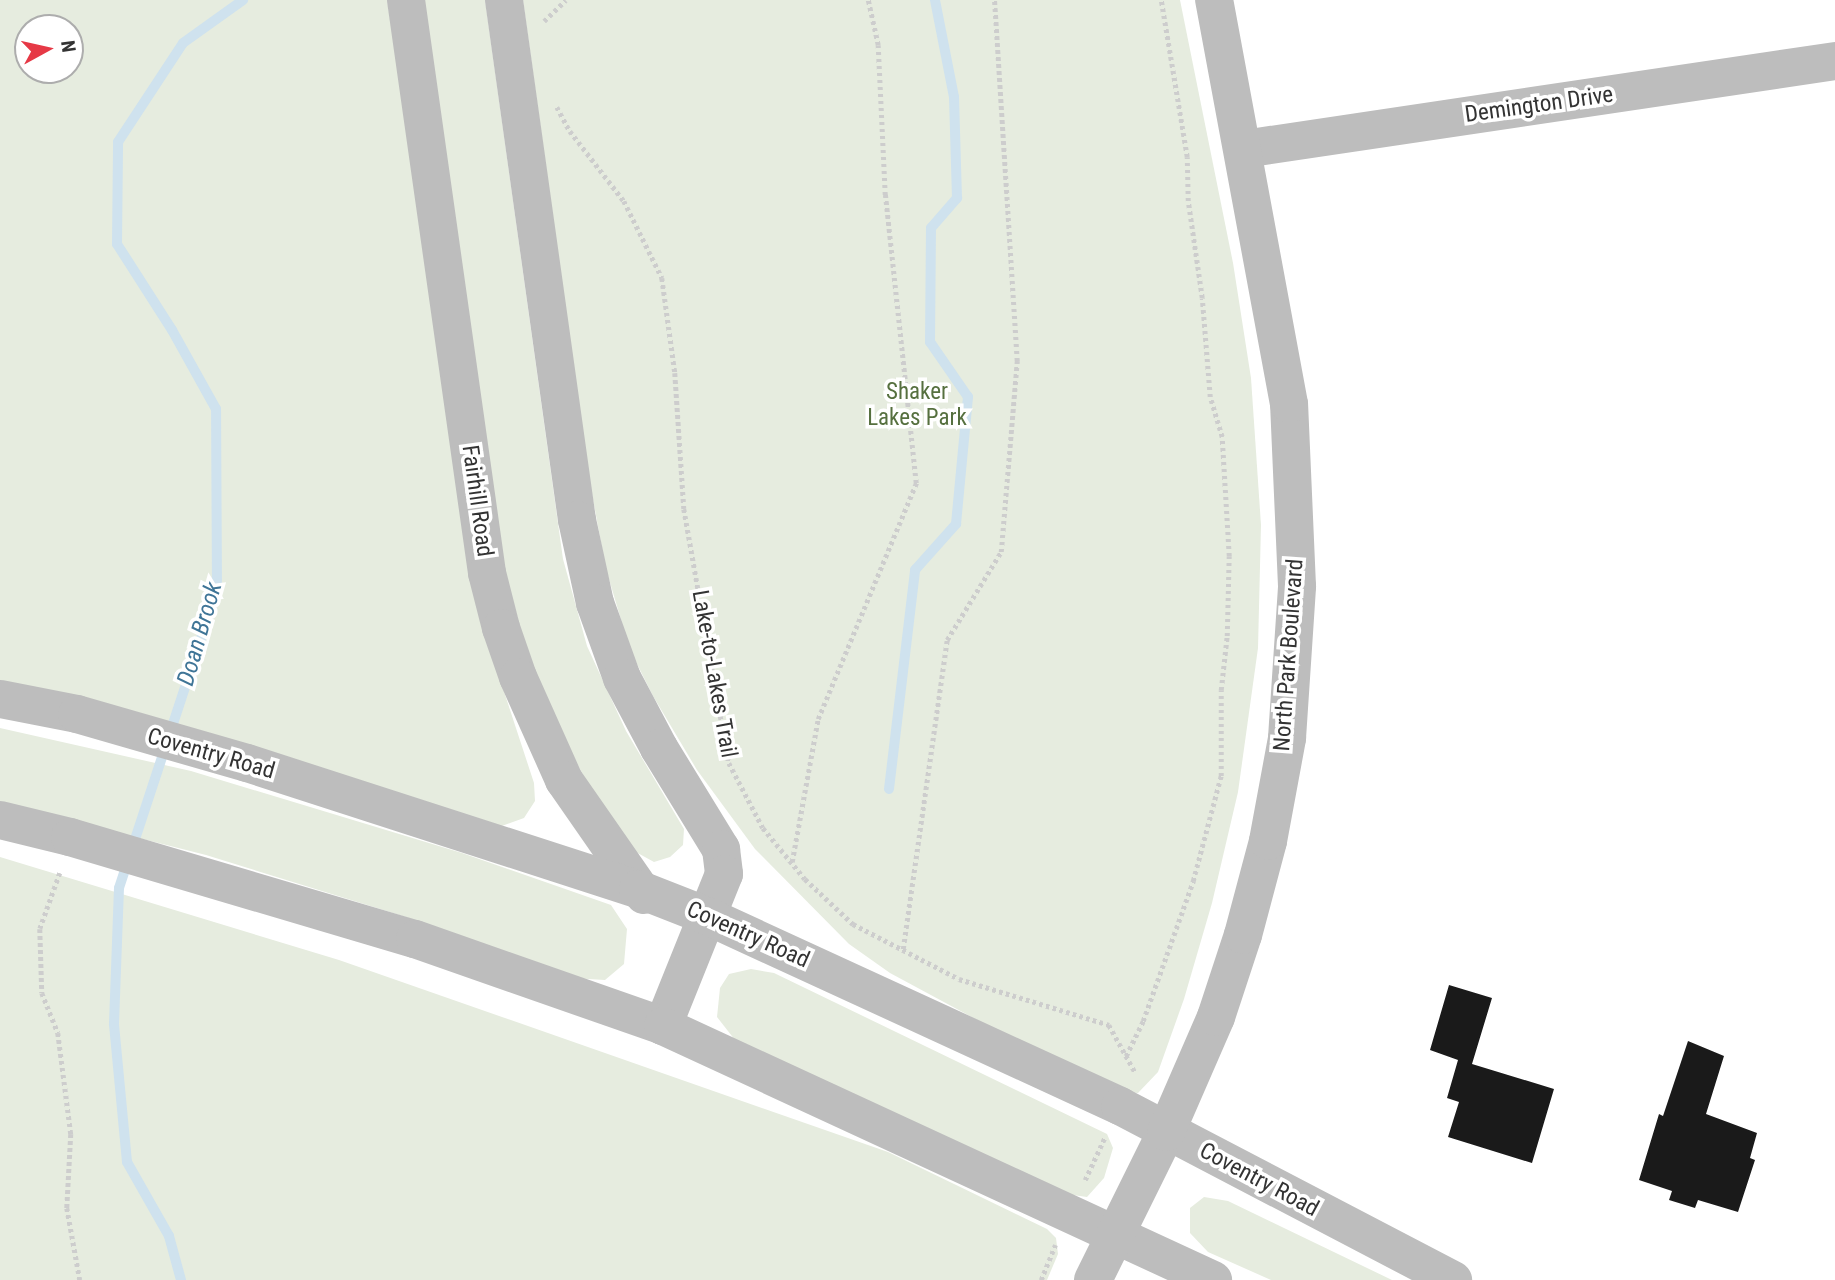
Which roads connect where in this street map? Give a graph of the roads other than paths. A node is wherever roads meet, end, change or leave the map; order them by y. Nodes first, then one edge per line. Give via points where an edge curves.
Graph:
1 (406, 0) edge
2 (504, 0) edge
3 (1214, 0) edge
4 (1835, 61) edge
5 (1244, 149) junction
6 (0, 699) edge
7 (0, 820) edge
8 (638, 889) junction
9 (701, 932) junction
10 (663, 1026) junction
11 (1167, 1132) junction
12 (1115, 1237) junction
13 (1093, 1280) edge
14 (1213, 1280) edge
15 (1453, 1280) edge

1 - 8 main road, Fairhill Road via 487,573 501,628 564,780
2 - 9 main road via 576,520 595,603 621,678 721,849 724,874
3 - 5 main road, North Park Boulevard
4 - 5 main road, Demington Drive
5 - 11 main road, North Park Boulevard via 1290,404 1297,586 1287,738 1268,841 1243,935 1216,1017
6 - 8 main road, Coventry Road via 77,715 247,763
7 - 10 main road via 66,854 197,874 415,939
8 - 9 main road, Coventry Road
9 - 10 main road
9 - 11 main road, Coventry Road via 1120,1106
10 - 12 main road via 1064,1226
11 - 12 main road, North Park Boulevard
11 - 15 main road, Coventry Road
12 - 13 main road, North Park Boulevard
12 - 14 main road

